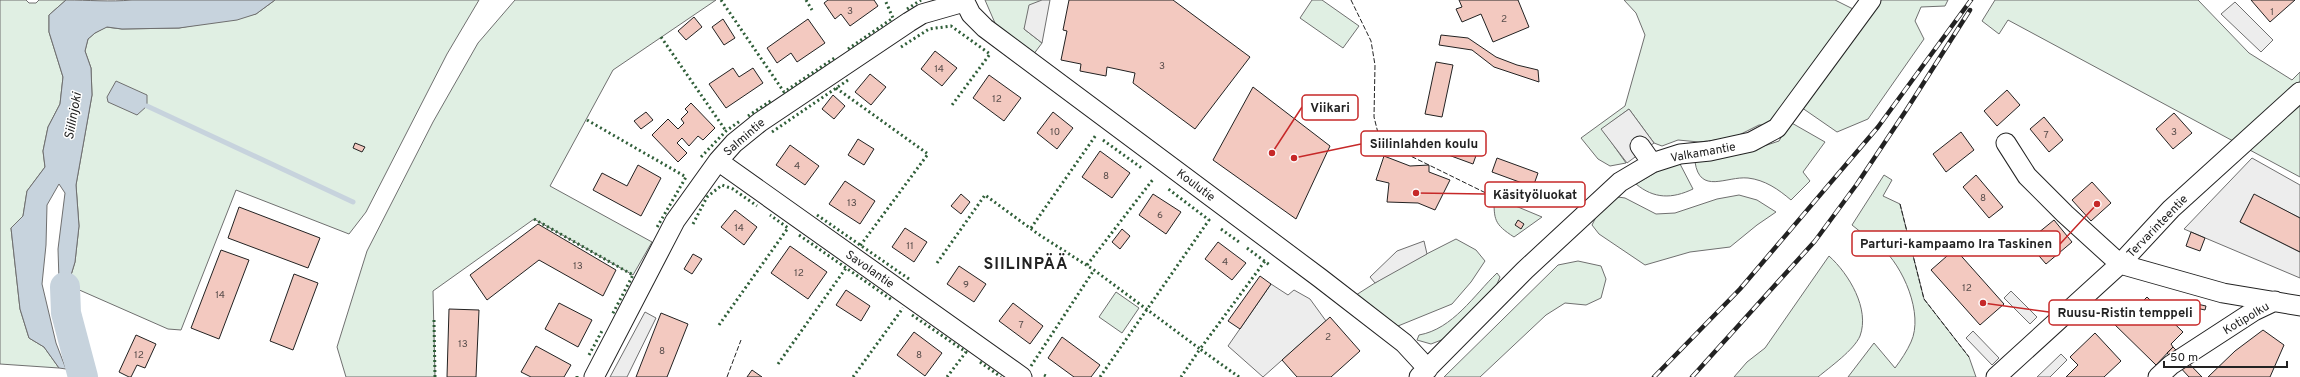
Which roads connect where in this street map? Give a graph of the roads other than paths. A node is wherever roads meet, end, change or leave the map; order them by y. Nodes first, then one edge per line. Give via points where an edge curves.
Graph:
1 (1871, 0) edge
2 (964, 1) edge
3 (2300, 92) edge
4 (2006, 144) dead end
5 (1640, 146) dead end
6 (718, 161) junction
7 (1652, 163) junction
8 (2120, 264) junction
9 (2275, 301) junction
10 (2300, 306) edge
11 (1424, 373) edge
12 (594, 377) edge
13 (1022, 377) edge
14 (1996, 377) edge
15 (2158, 377) edge

1 - 7 street, Valkamantie via 1777,128 1751,142 1710,151 1680,154
2 - 6 street, Salmintie via 922,14 909,22 760,122 734,143
2 - 11 street, Koulutie via 971,14 985,28 1320,278 1404,344
3 - 8 street, Tervarinteentie via 2172,209
4 - 8 street, Tervarinteentie via 2028,176
5 - 7 street
6 - 12 street, Salmintie via 675,221
6 - 13 street, Savolantie
7 - 11 street, Valkamantie via 1620,182 1571,226
8 - 9 street via 2223,294
8 - 14 street
9 - 10 street
9 - 15 street, Kotipolku via 2254,311 2171,365

